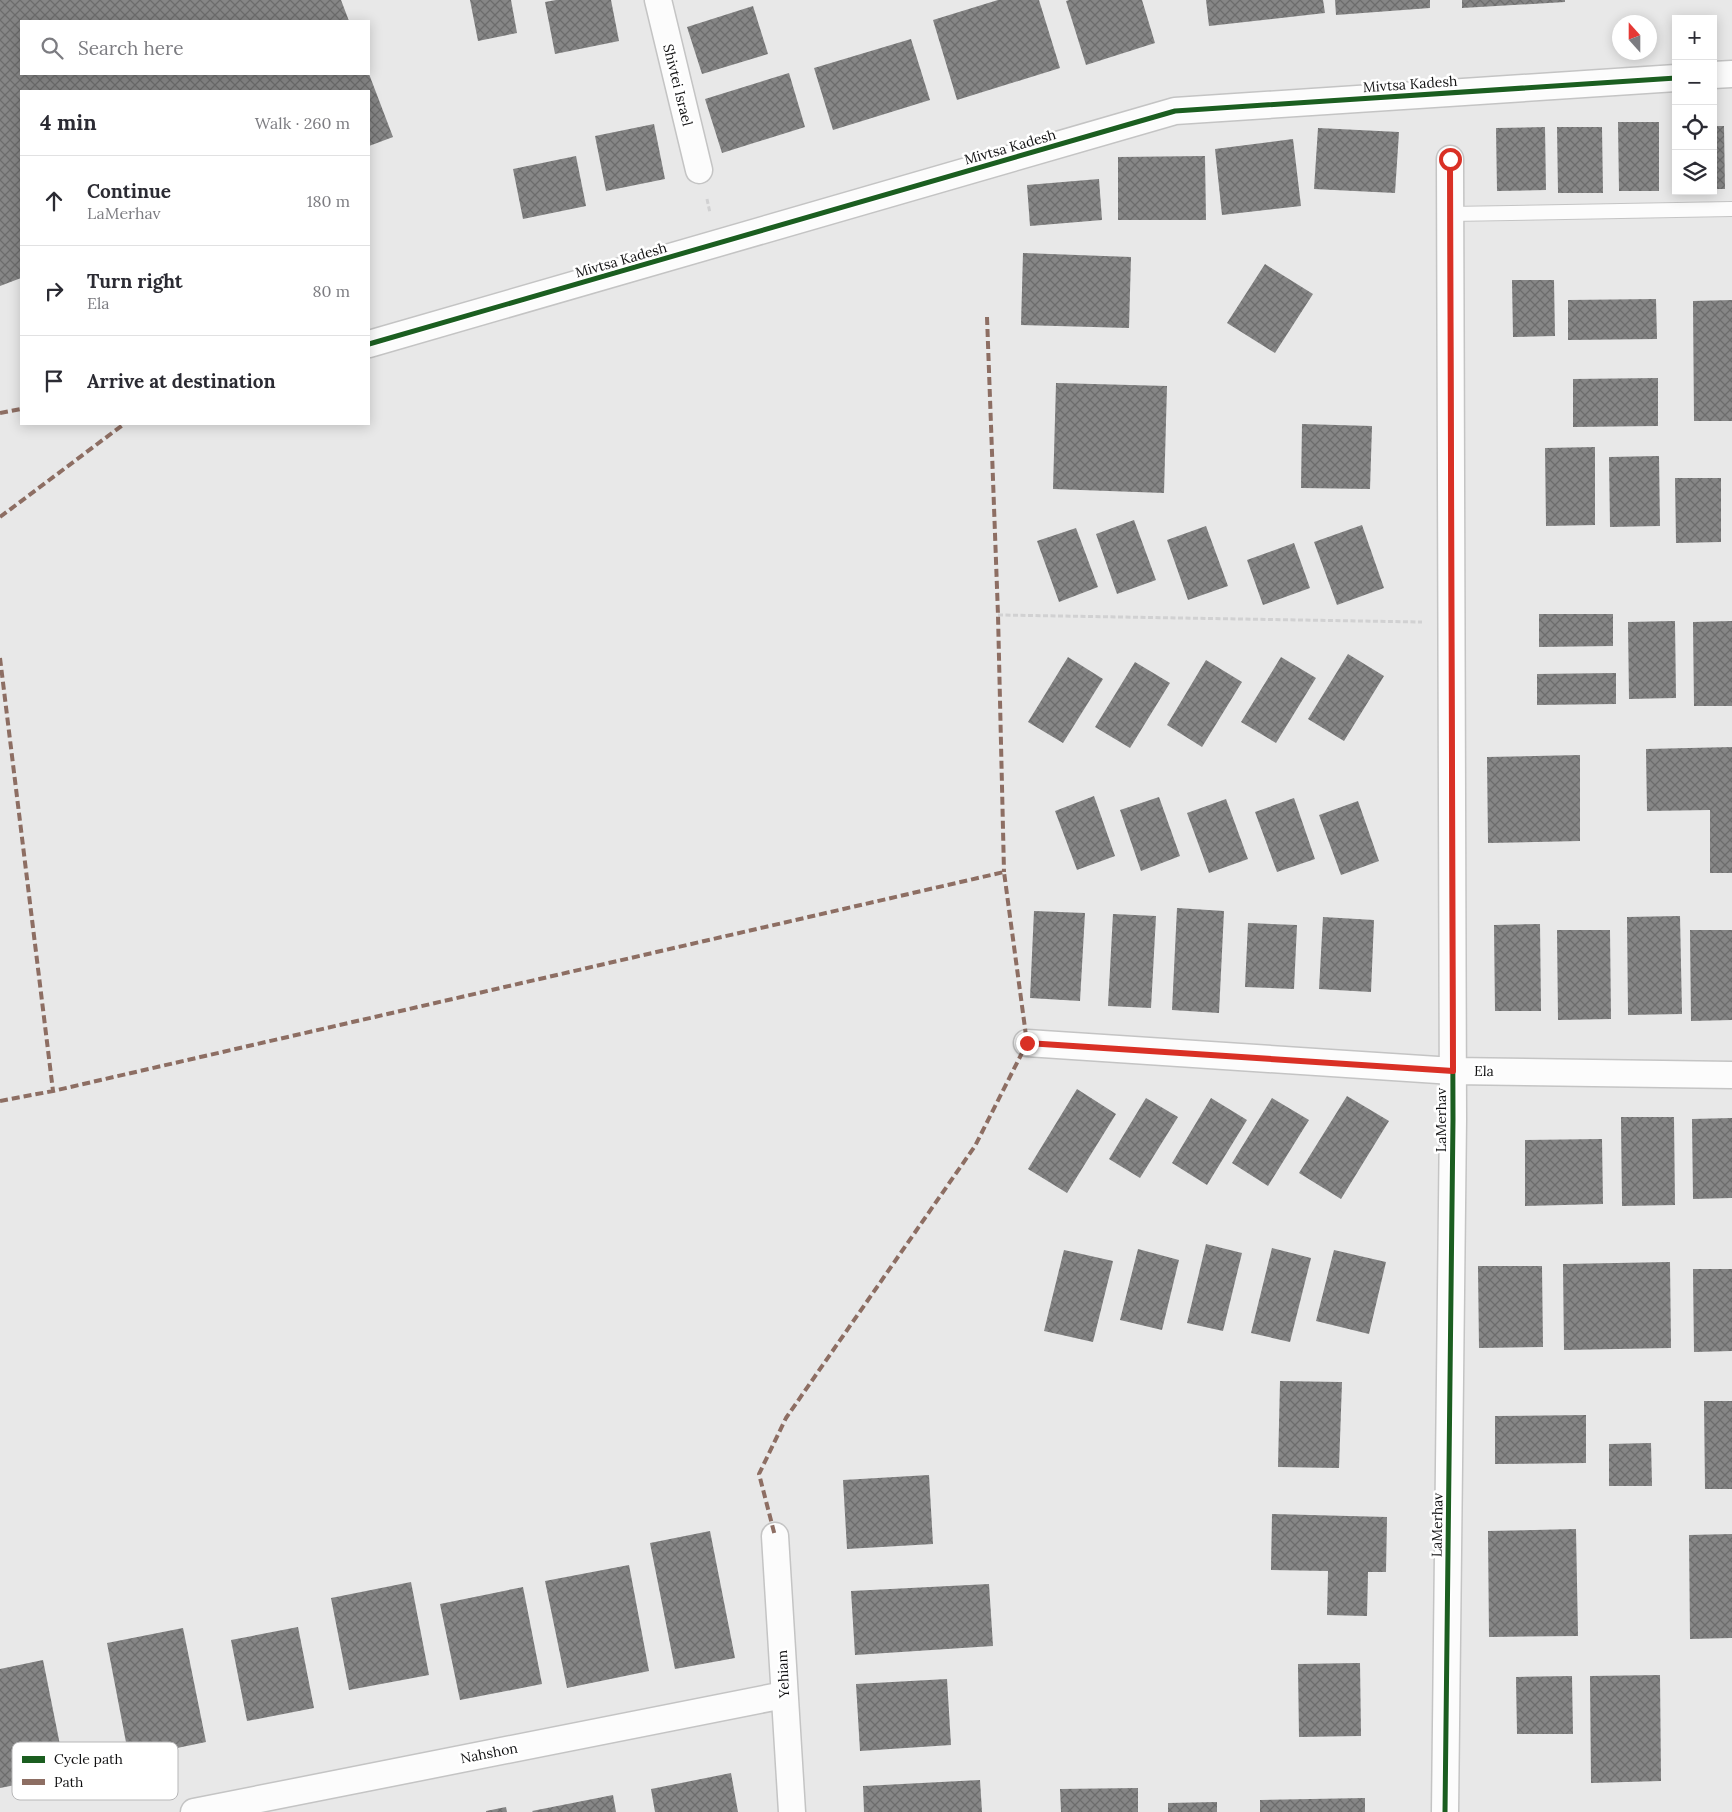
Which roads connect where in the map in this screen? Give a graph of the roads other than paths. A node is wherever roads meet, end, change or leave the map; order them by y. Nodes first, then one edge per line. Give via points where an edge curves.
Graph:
1 (658, 0) edge
2 (1732, 74) edge
3 (1717, 75) edge
4 (1672, 78) edge
5 (1450, 159) dead end
6 (699, 170) road end
7 (1732, 208) edge
8 (1450, 214) junction
9 (370, 344) edge
10 (1027, 1043) dead end
11 (1453, 1071) junction
12 (1732, 1075) edge
13 (775, 1536) dead end
14 (784, 1694) junction
15 (194, 1812) edge
16 (792, 1812) edge
17 (1445, 1812) edge

1 - 6 street, Shivtei Israel
2 - 3 street
4 - 9 street, Mivtsa Kadesh via 1175,111
5 - 8 street, LaMerhav
7 - 8 lane
8 - 11 street, LaMerhav
10 - 11 street, Ela
11 - 12 street, Ela
11 - 17 street, LaMerhav
13 - 14 street, Yehiam
14 - 15 street, Nahshon
14 - 16 street, Yehiam

